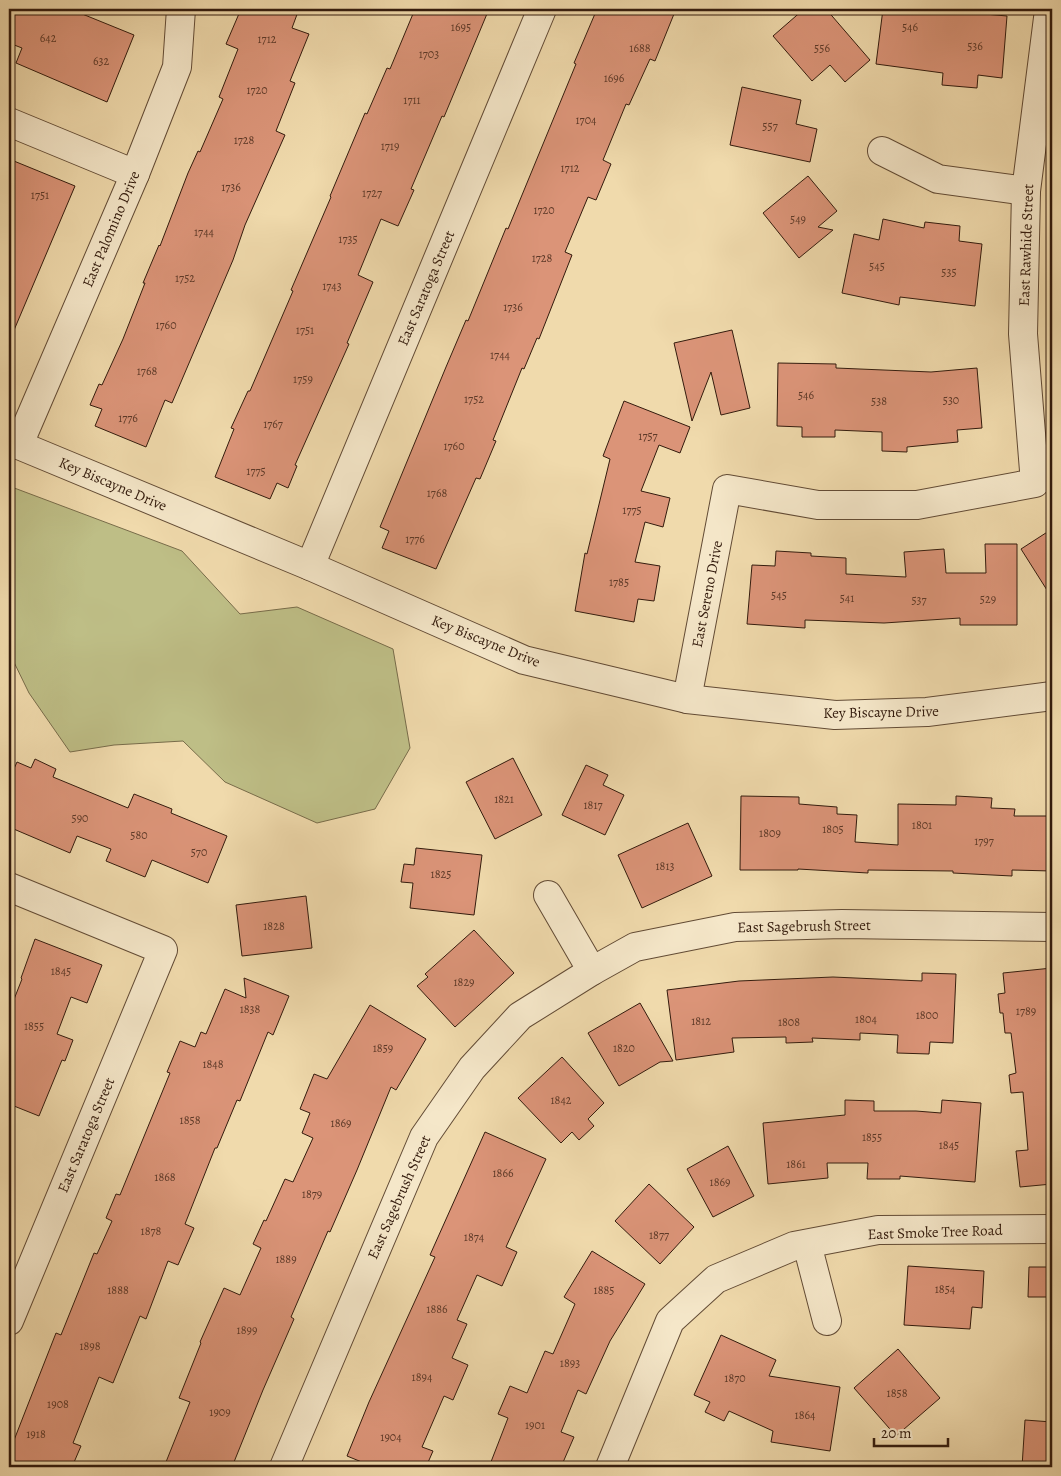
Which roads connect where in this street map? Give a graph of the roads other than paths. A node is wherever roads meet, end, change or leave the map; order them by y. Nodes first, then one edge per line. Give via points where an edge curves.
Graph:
1 (181, 9) edge
2 (542, 9) edge
3 (1051, 9) edge
4 (9, 122) edge
5 (882, 151) dead end
6 (135, 174) junction
7 (1026, 191) junction
8 (14, 443) edge
9 (727, 489) joint
10 (310, 566) junction
11 (1052, 696) edge
12 (687, 699) junction
13 (9, 887) edge
14 (548, 895) dead end
15 (1052, 926) edge
16 (592, 971) junction
17 (1052, 1229) edge
18 (807, 1244) junction
19 (9, 1321) edge
20 (827, 1322) dead end
21 (284, 1467) edge
22 (610, 1467) edge

1 - 6 street, East Palomino Drive via 177,67
2 - 10 street, East Saratoga Street
3 - 7 street, East Rawhide Street
4 - 6 street
5 - 7 street via 938,180
6 - 8 street, East Palomino Drive
7 - 9 street, East Rawhide Street via 1023,334 1035,483 918,505 818,505
8 - 10 street, Key Biscayne Drive
9 - 12 street, East Sereno Drive
10 - 12 street, Key Biscayne Drive via 524,660
11 - 12 street, Key Biscayne Drive via 928,712 834,715
13 - 19 street, East Saratoga Street via 163,950
14 - 16 street
15 - 16 street, East Sagebrush Street via 842,924 735,927 635,947
16 - 21 street, East Sagebrush Street via 520,1016 472,1068 424,1137
17 - 18 street, East Smoke Tree Road via 878,1230
18 - 20 street
18 - 22 street, East Smoke Tree Road via 794,1246 716,1279 670,1320

